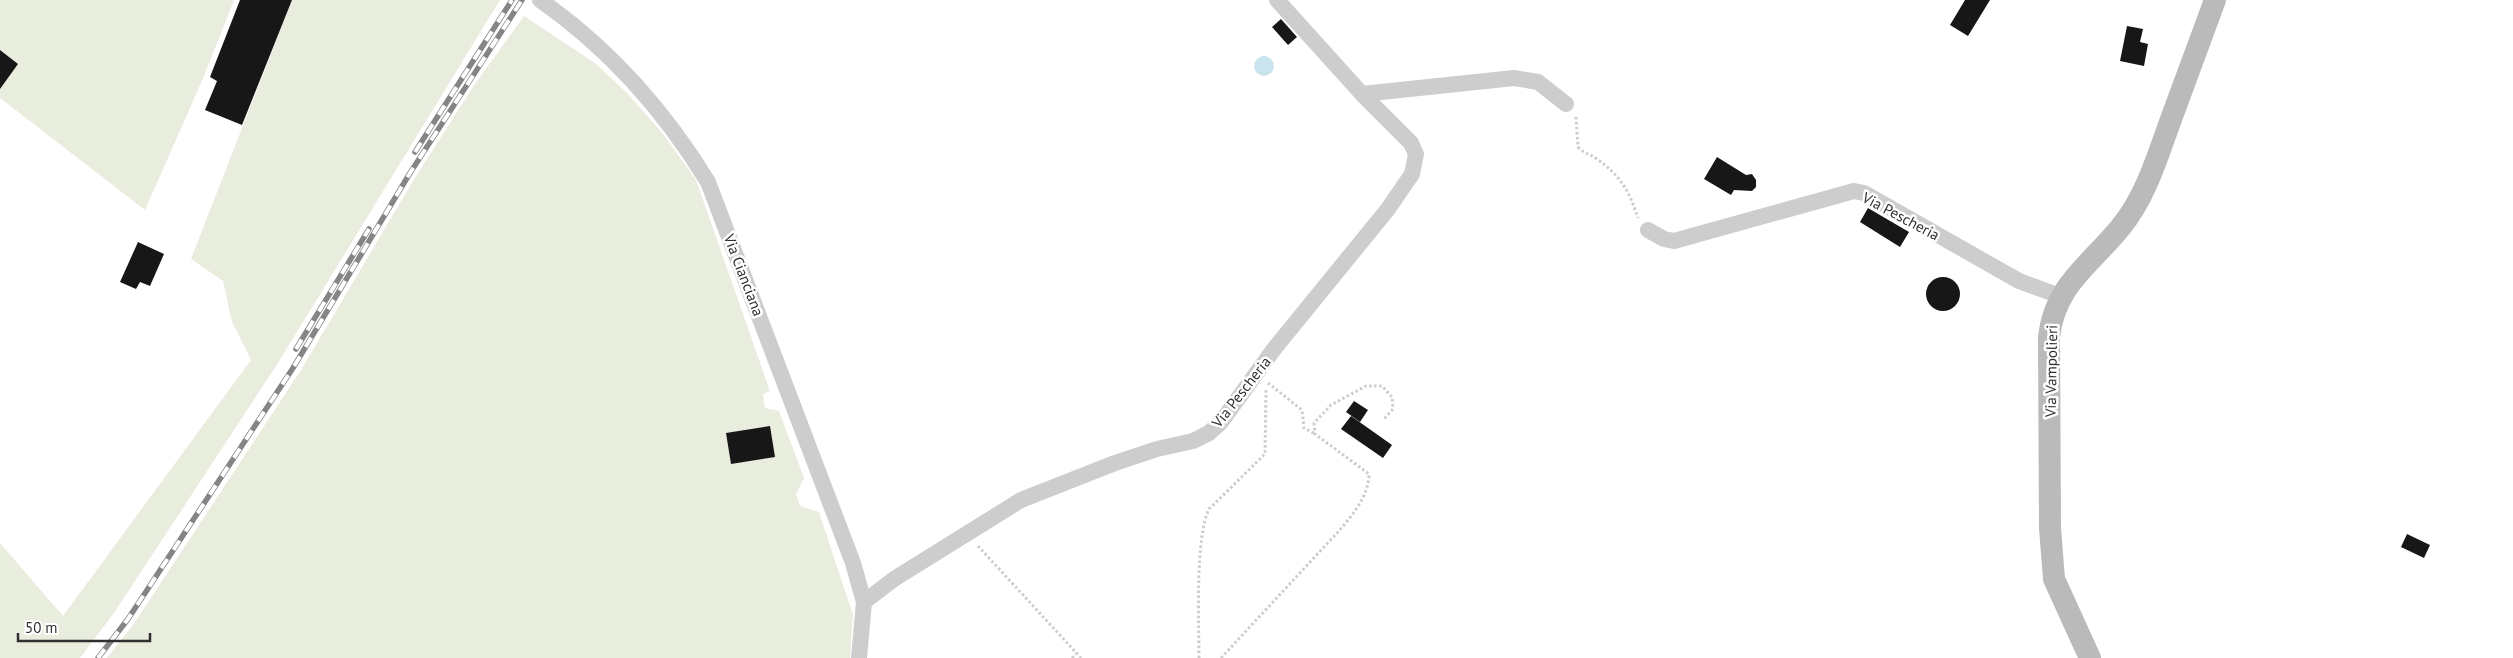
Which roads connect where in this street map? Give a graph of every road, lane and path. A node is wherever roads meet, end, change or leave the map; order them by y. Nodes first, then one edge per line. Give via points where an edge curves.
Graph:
1 (541, 0) edge
2 (1277, 0) edge
3 (2215, 0) edge
4 (1362, 94) junction
5 (1566, 104) joint
6 (1648, 230) joint
7 (2060, 296) junction
8 (1261, 377) junction
9 (1383, 420) dead end
10 (1315, 434) junction
11 (964, 535) junction
12 (864, 602) junction
13 (1077, 653) junction
14 (859, 658) edge
15 (1072, 658) edge
16 (1081, 658) edge
17 (1199, 658) edge
18 (1221, 658) edge
19 (2090, 658) edge

1 - 12 street, Via Cianciana via 612,58 636,83 683,142 708,182 853,563
2 - 4 street, Via Pescheria
3 - 7 street, Via Vampolieri via 2154,167 2141,194 2120,228
4 - 5 street via 1514,78 1538,82
4 - 8 street, Via Pescheria via 1411,143 1416,154 1412,174
5 - 6 path via 1577,118 1578,147 1585,155 1595,157 1623,182 1632,197 1638,218
6 - 7 street, Via Pescheria via 1674,241 1854,191 1864,193 2019,282
7 - 19 street, Via Vampolieri via 2049,337 2050,528 2054,578
8 - 10 path via 1302,410 1304,428
8 - 11 street, Via Pescheria via 1210,433 1192,441 1157,448 1052,487 1021,500
8 - 17 path via 1265,454 1209,509 1204,519
9 - 10 path via 1393,409 1392,397 1382,386 1366,386 1331,405 1314,423
10 - 18 path via 1369,474 1369,485 1337,533
11 - 12 street, Via Pescheria
11 - 13 path
12 - 14 street
13 - 15 path
13 - 16 path

